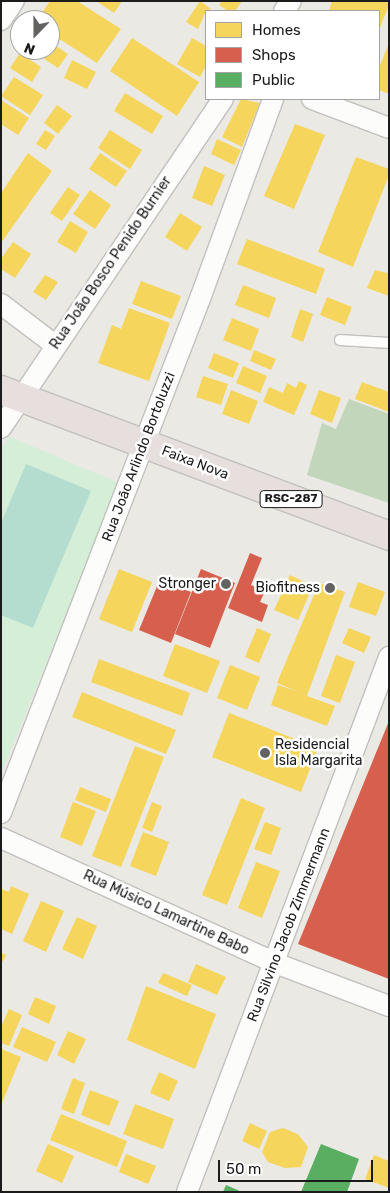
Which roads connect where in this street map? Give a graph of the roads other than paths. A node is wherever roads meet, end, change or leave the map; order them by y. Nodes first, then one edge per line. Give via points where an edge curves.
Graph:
1 (14, 1) edge
2 (1, 20) edge
3 (222, 100) edge
4 (273, 100) edge
5 (315, 100) edge
6 (389, 128) edge
7 (1, 304) edge
8 (340, 340) dead end
9 (389, 343) edge
10 (55, 346) junction
11 (12, 394) edge
12 (1, 428) edge
13 (145, 444) junction
14 (389, 536) edge
15 (389, 657) edge
16 (1, 813) edge
17 (1, 838) edge
18 (275, 963) junction
19 (389, 1006) edge
20 (187, 1192) edge

1 - 2 street
3 - 10 street, Rua João Bosco Penido Burnier
4 - 13 street, Rua João Arlindo Bortoluzzi
5 - 6 street
7 - 10 street
8 - 9 lane
10 - 11 street, Rua João Bosco Penido Burnier
11 - 12 street, Rua João Bosco Penido Burnier
11 - 13 highway, Faixa Nova / RSC-287
13 - 14 highway, Faixa Nova / RSC-287
13 - 16 street, Rua João Arlindo Bortoluzzi
15 - 18 street, Rua Silvino Jacob Zimmermann
17 - 18 street, Rua Músico Lamartine Babo
18 - 19 street, Rua Músico Lamartine Babo
18 - 20 street, Rua Silvino Jacob Zimmermann

